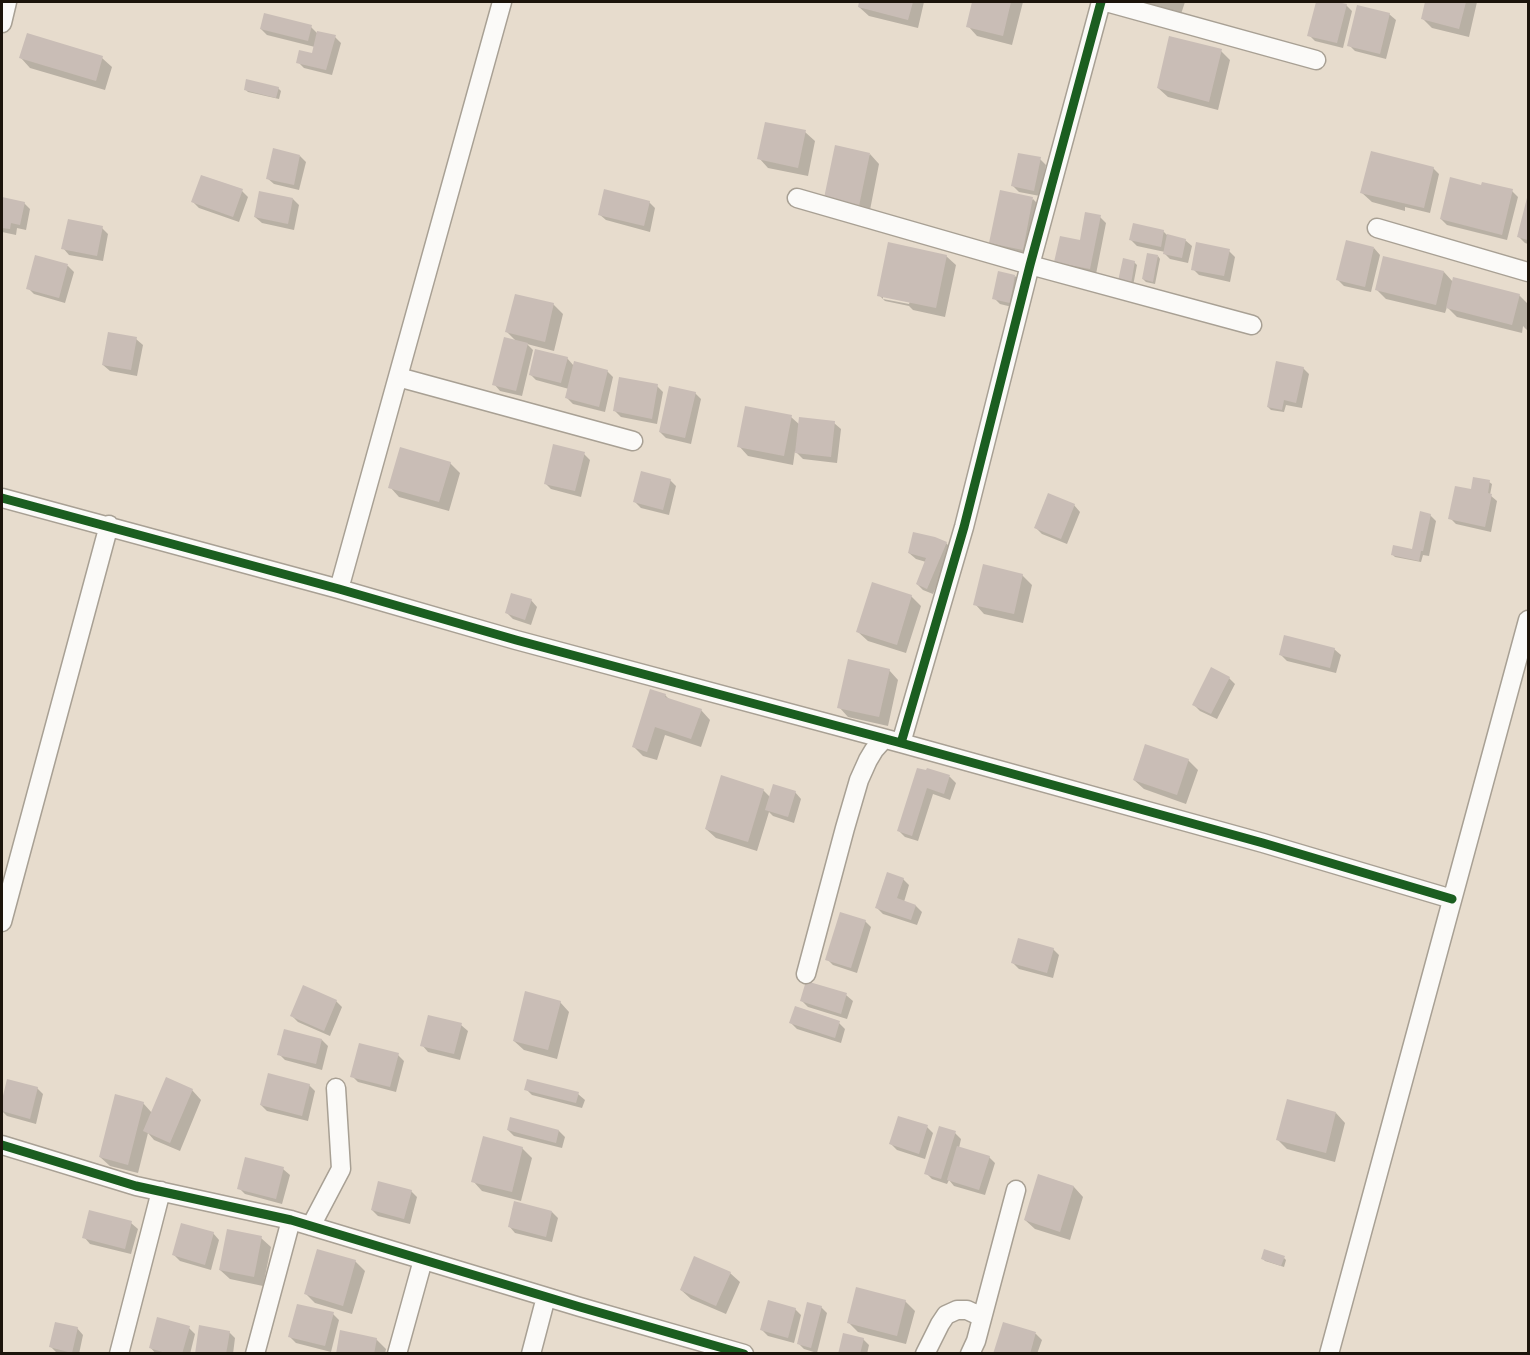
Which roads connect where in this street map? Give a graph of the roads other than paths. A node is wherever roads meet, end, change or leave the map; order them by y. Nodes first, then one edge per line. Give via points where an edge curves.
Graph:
1 (7, 2) edge
2 (502, 2) edge
3 (1104, 2) edge
4 (2, 24) edge
5 (1316, 60) dead end
6 (797, 198) dead end
7 (1377, 228) dead end
8 (1030, 265) junction
9 (1528, 272) edge
10 (1252, 325) dead end
11 (398, 377) junction
12 (633, 441) dead end
13 (2, 498) edge
14 (109, 525) junction
15 (339, 589) junction
16 (1528, 620) edge
17 (893, 741) junction
18 (9, 868) edge
19 (1452, 899) junction
20 (2, 922) edge
21 (806, 974) dead end
22 (336, 1088) dead end
23 (2, 1145) edge
24 (1016, 1190) dead end
25 (160, 1191) junction
26 (291, 1220) junction
27 (311, 1226) junction
28 (423, 1260) junction
29 (546, 1296) junction
30 (982, 1317) junction
31 (119, 1353) edge
32 (255, 1353) edge
33 (398, 1353) edge
34 (531, 1353) edge
35 (744, 1353) edge
36 (925, 1353) edge
37 (970, 1353) edge
38 (1329, 1353) edge

1 - 4 street
2 - 11 street
3 - 5 street
3 - 8 street
6 - 8 street
7 - 9 street
8 - 10 street
8 - 17 street via 964,527
11 - 12 street
11 - 15 street
13 - 14 street
14 - 15 street
14 - 18 street
15 - 17 street
16 - 19 street
17 - 19 street
17 - 21 street via 874,750 860,780
18 - 20 street
19 - 38 street
22 - 27 street via 341,1169
23 - 25 street
24 - 30 street
25 - 26 street
25 - 31 street
26 - 27 street
26 - 32 street
27 - 28 street
28 - 29 street
28 - 33 street
29 - 34 street
29 - 35 street
30 - 36 street via 966,1310 946,1315
30 - 37 street

